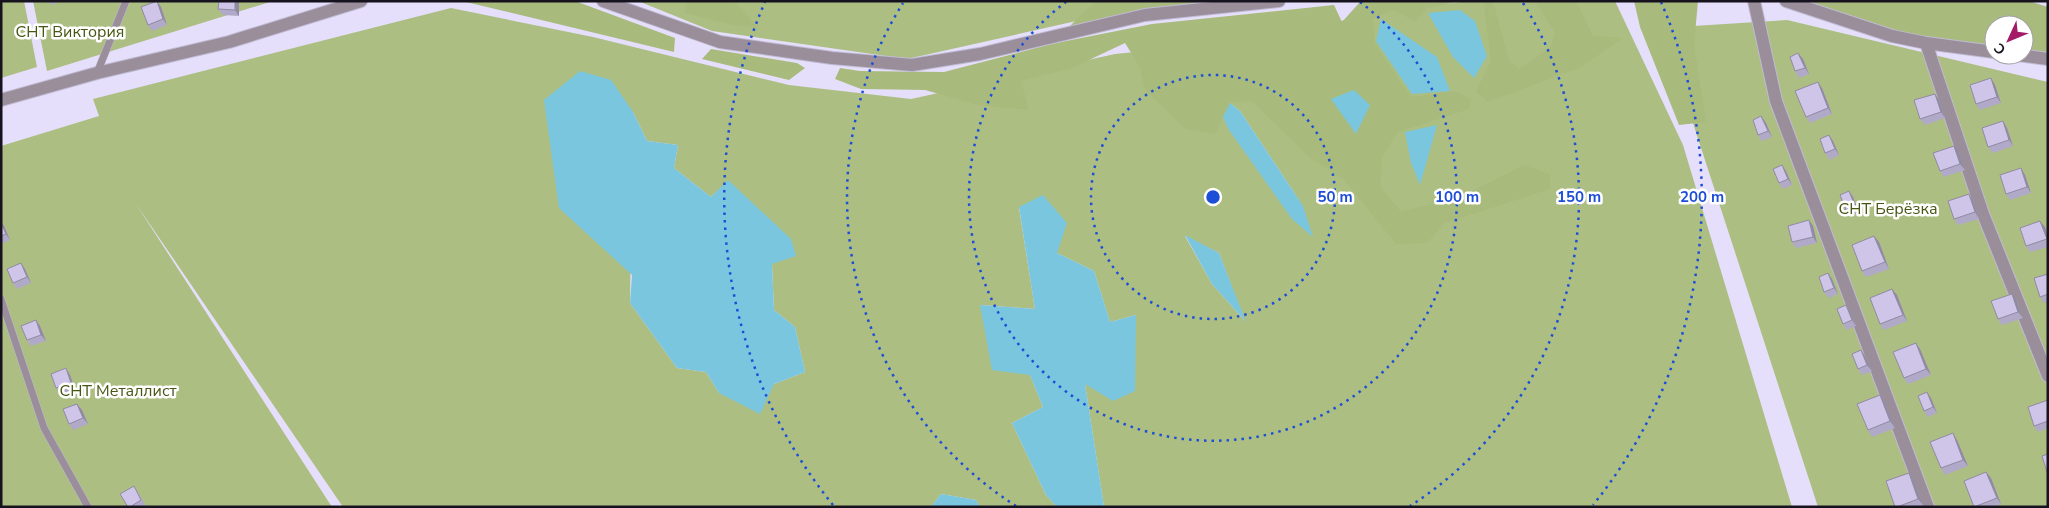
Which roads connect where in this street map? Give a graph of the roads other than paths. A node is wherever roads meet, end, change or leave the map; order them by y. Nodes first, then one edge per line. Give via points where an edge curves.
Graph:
1 (126, 1) edge
2 (362, 1) edge
3 (604, 1) edge
4 (1279, 1) edge
5 (1754, 1) edge
6 (1786, 1) edge
7 (1926, 43) junction
8 (1984, 51) edge
9 (2034, 57) edge
10 (2048, 59) edge
11 (97, 73) junction
12 (1, 100) edge
13 (1, 299) edge
14 (2048, 376) edge
15 (88, 507) edge
16 (1928, 507) edge

1 - 11 lane
2 - 11 street via 229,42
3 - 4 street via 720,42 832,58 912,65 980,54 1145,15
5 - 16 street via 1776,101
6 - 7 street via 1892,36
7 - 8 street
7 - 14 street via 1983,214
9 - 10 street
11 - 12 street
13 - 15 lane via 44,428

